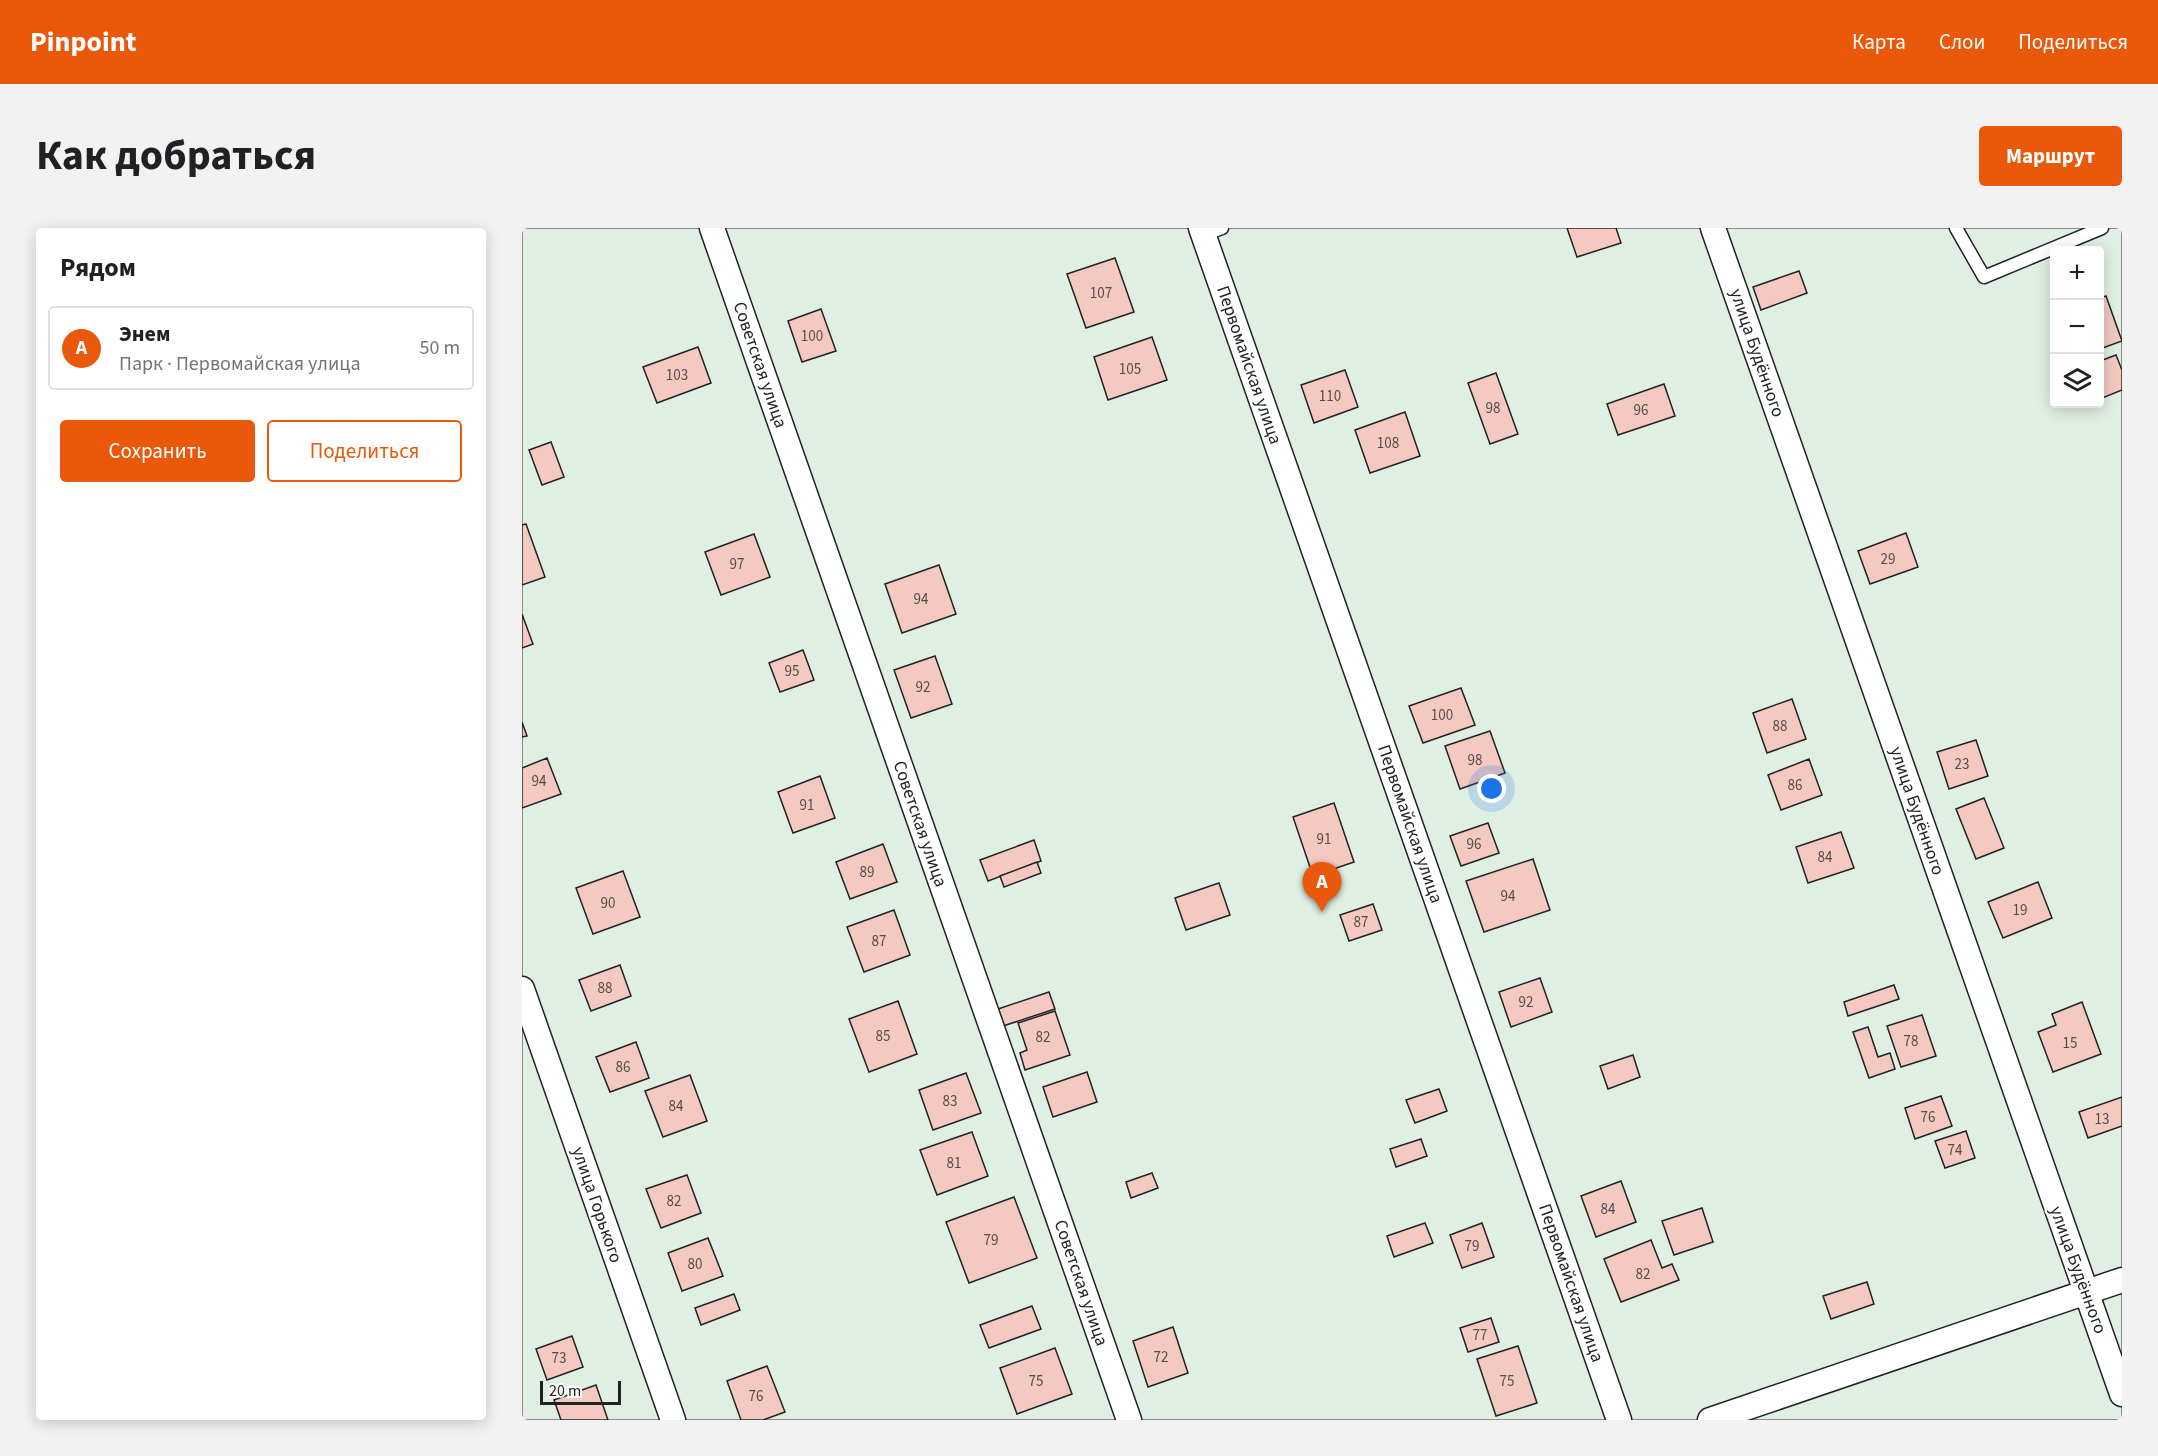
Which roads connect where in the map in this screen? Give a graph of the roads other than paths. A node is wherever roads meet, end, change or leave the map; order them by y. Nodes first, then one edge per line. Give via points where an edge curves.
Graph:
1 (712, 228) edge
2 (1713, 228) edge
3 (1956, 228) edge
4 (2102, 228) edge
5 (1209, 230) edge
6 (522, 989) edge
7 (2122, 1280) edge
8 (2085, 1292) junction
9 (2122, 1394) edge
10 (673, 1420) edge
11 (1129, 1420) edge
12 (1619, 1420) edge
13 (1710, 1420) edge

1 - 11 street, Советская улица
2 - 8 street, улица Будённого
3 - 4 lane via 1984,277
5 - 12 street, Первомайская улица
6 - 10 street, улица Горького
7 - 8 street
8 - 9 street, улица Будённого
8 - 13 street

